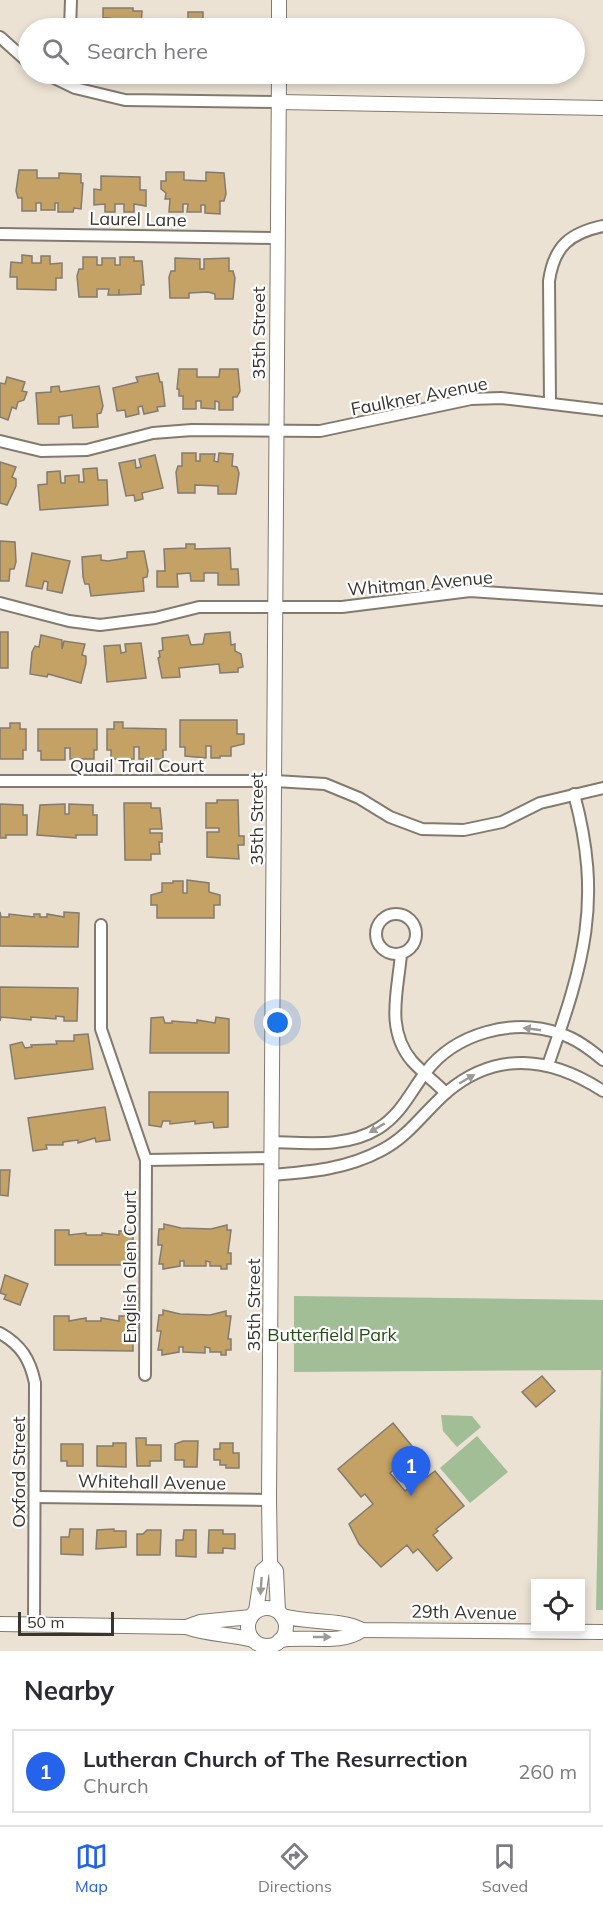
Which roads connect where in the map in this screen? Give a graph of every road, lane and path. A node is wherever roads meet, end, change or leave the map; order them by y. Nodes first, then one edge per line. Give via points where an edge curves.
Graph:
1 (71, 0) edge
2 (279, 0) edge
3 (70, 18) edge
4 (279, 18) edge
5 (0, 37) edge
6 (18, 53) edge
7 (68, 84) edge
8 (279, 84) edge
9 (279, 102) junction
10 (603, 108) edge
11 (603, 226) edge
12 (0, 234) edge
13 (276, 238) junction
14 (550, 403) junction
15 (603, 410) edge
16 (276, 431) junction
17 (0, 441) edge
18 (603, 600) edge
19 (0, 603) edge
20 (275, 606) junction
21 (0, 781) edge
22 (275, 781) junction
23 (603, 788) edge
24 (574, 794) junction
25 (101, 925) dead end
26 (401, 954) dead end
27 (560, 1033) junction
28 (603, 1060) edge
29 (548, 1065) junction
30 (426, 1072) junction
31 (603, 1090) edge
32 (446, 1093) junction
33 (272, 1142) junction
34 (272, 1158) junction
35 (146, 1160) junction
36 (271, 1175) junction
37 (0, 1333) edge
38 (145, 1375) dead end
39 (35, 1497) junction
40 (269, 1500) junction
41 (270, 1564) junction
42 (254, 1614) junction
43 (280, 1614) junction
44 (0, 1624) edge
45 (34, 1624) junction
46 (186, 1627) junction
47 (362, 1630) junction
48 (603, 1632) edge
49 (257, 1645) edge
50 (277, 1645) edge

1 - 3 street
2 - 4 street
5 - 6 street
7 - 9 street via 125,100
8 - 9 street, 35th Street
9 - 10 street
9 - 13 street, 35th Street
11 - 14 street via 582,231 564,244 552,261
12 - 13 street, Laurel Lane
13 - 16 street, 35th Street
14 - 15 street, Faulkner Avenue
14 - 16 street, Faulkner Avenue via 471,399 320,431
16 - 17 street, Faulkner Avenue via 153,433 87,450 41,451
16 - 20 street, 35th Street
18 - 20 street, Whitman Avenue via 470,591 373,605
19 - 20 street, Whitman Avenue via 99,625 155,618 199,607
20 - 22 street, 35th Street
21 - 22 street, Quail Trail Court
22 - 24 street, Quail Trail Court via 325,784 422,829 464,830 502,822 540,803
22 - 33 street, 35th Street
23 - 24 street, Quail Trail Court
24 - 27 street via 586,831 591,908 581,968
25 - 35 street, English Glen Court via 101,1029
26 - 30 street via 394,1010 396,1031 404,1049
27 - 28 street
27 - 29 street
27 -> 30 street via 524,1027 494,1030 464,1039
29 - 31 street via 579,1075
32 -> 29 street via 468,1077 494,1066 525,1062
30 - 32 street
30 -> 33 street via 400,1111 378,1129 332,1143
32 - 36 street via 410,1132 366,1158 330,1169
33 - 34 street, 35th Street
34 - 35 street
34 - 36 street, 35th Street
35 - 38 street, English Glen Court
36 - 40 street, 35th Street
37 - 39 street, Oxford Street via 14,1341 32,1368
39 - 40 street, Whitehall Avenue
39 - 45 street, Oxford Street
40 - 41 street, 35th Street
41 -> 42 street, 35th Street via 262,1571
41 - 43 street, 35th Street via 276,1571
42 - 43 street via 267,1608
42 - 46 street
42 - 49 street via 248,1629
43 - 47 street, 29th Avenue via 313,1623 351,1624
43 - 50 street via 285,1631
44 - 45 street
45 - 46 street
46 - 49 street via 233,1634
47 - 48 street, 29th Avenue
50 -> 47 street, 29th Avenue via 293,1637 352,1638
49 - 50 street

